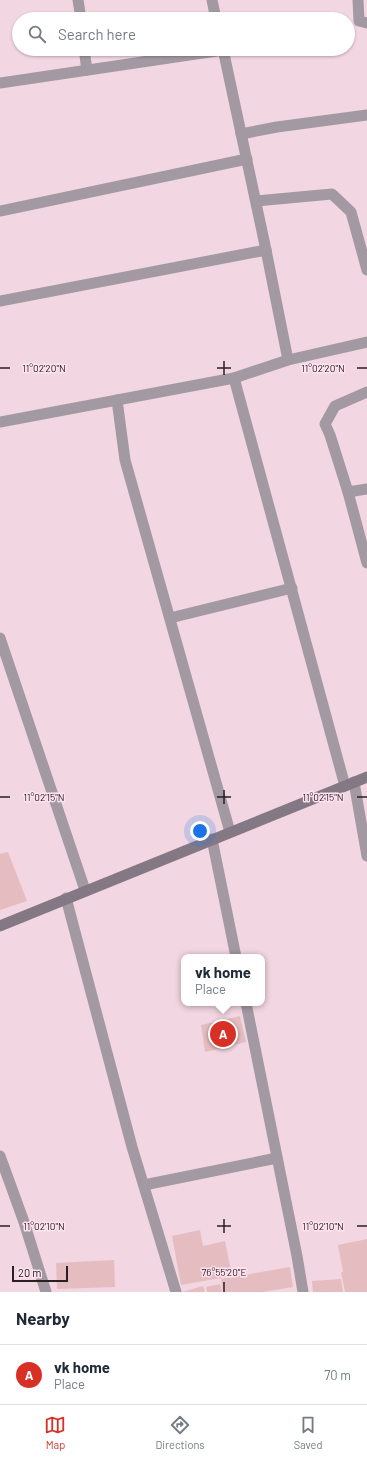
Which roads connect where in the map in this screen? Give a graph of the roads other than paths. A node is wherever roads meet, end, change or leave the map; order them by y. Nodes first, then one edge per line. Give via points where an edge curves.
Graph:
1 (78, 0) edge
2 (212, 0) edge
3 (358, 0) edge
4 (80, 12) edge
5 (215, 12) edge
6 (367, 23) edge
7 (85, 56) edge
8 (182, 56) edge
9 (224, 56) edge
10 (87, 70) junction
11 (0, 83) edge
12 (367, 115) edge
13 (241, 134) junction
14 (247, 159) junction
15 (256, 201) junction
16 (0, 211) edge
17 (266, 250) junction
18 (367, 270) edge
19 (0, 302) edge
20 (367, 342) edge
21 (288, 360) junction
22 (234, 378) junction
23 (367, 392) edge
24 (117, 400) junction
25 (0, 422) edge
26 (367, 489) edge
27 (348, 492) junction
28 (367, 563) edge
29 (292, 588) junction
30 (170, 618) junction
31 (0, 638) edge
32 (367, 777) edge
33 (350, 784) junction
34 (230, 832) junction
35 (212, 839) junction
36 (367, 856) edge
37 (84, 890) junction
38 (66, 898) junction
39 (0, 926) edge
40 (235, 954) edge
41 (247, 1006) edge
42 (0, 1156) edge
43 (277, 1158) junction
44 (144, 1185) junction
45 (46, 1292) edge
46 (176, 1292) edge
47 (302, 1292) edge

1 - 4 street
2 - 5 street
3 - 6 street via 359,21
7 - 10 street
8 - 10 street
9 - 13 street
10 - 11 street
12 - 13 street
13 - 14 street
14 - 15 street
14 - 16 street
15 - 17 street
15 - 18 street via 332,194 351,212
17 - 19 street
17 - 21 street
20 - 21 street
21 - 22 street
22 - 24 street
22 - 29 street
23 - 27 street via 335,406 325,424
24 - 25 street
24 - 30 street via 125,460
26 - 27 street
27 - 28 street
29 - 30 street
29 - 33 street
30 - 34 street
31 - 37 street
32 - 33 main road
33 - 34 main road
33 - 36 street
34 - 35 main road
35 - 37 main road
35 - 40 street
37 - 38 main road
38 - 39 main road
38 - 44 street
41 - 43 street
42 - 45 street
43 - 44 street
43 - 47 street
44 - 46 street

